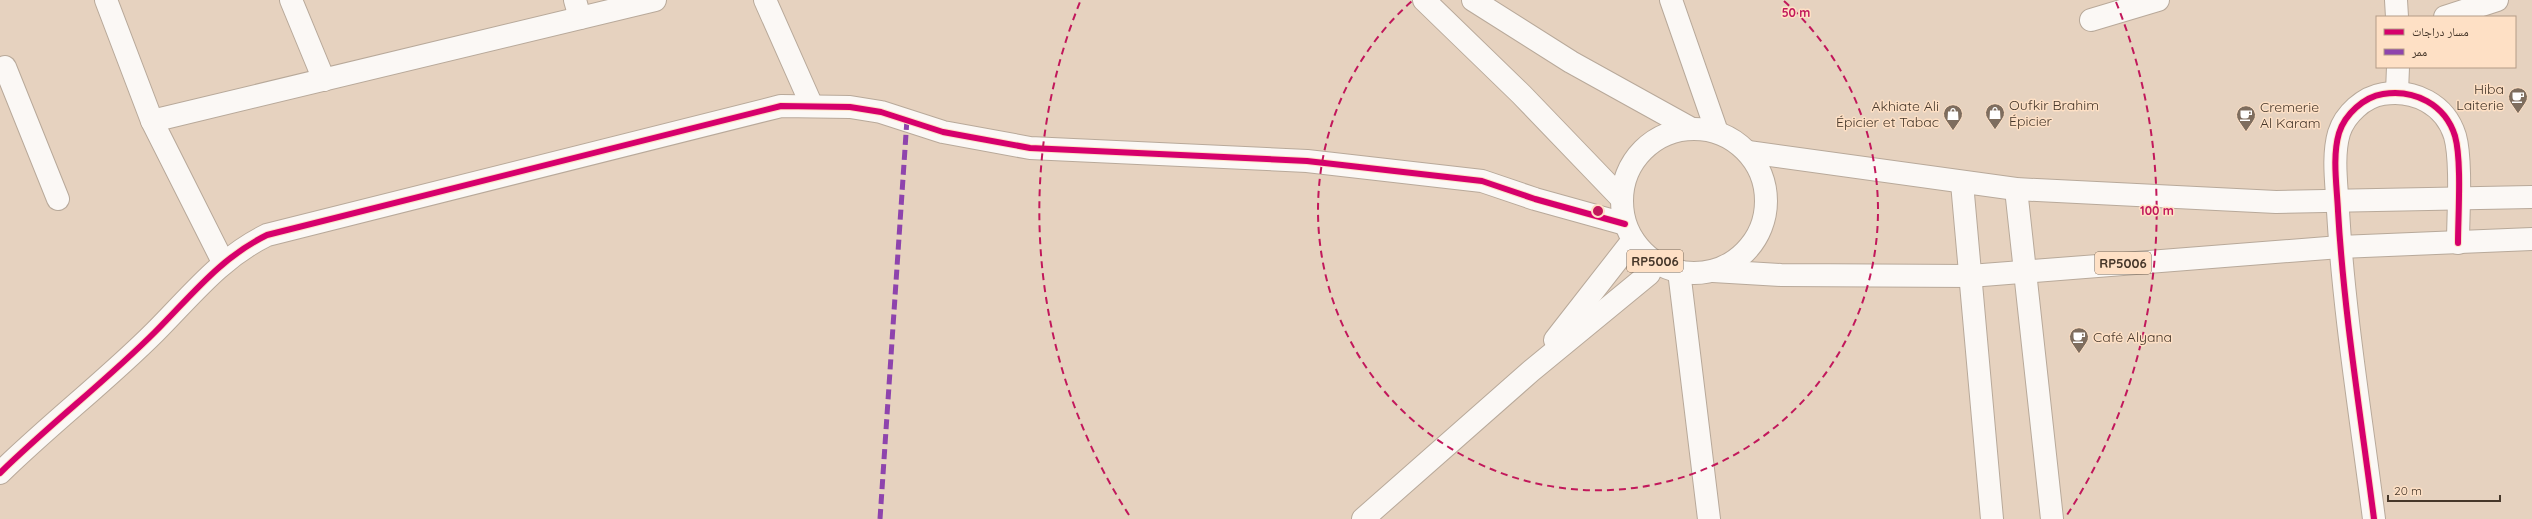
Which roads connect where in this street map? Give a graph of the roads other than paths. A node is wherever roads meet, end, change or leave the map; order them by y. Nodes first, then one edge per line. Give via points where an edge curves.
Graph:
1 (106, 0) edge
2 (291, 0) edge
3 (655, 0) edge
4 (765, 0) edge
5 (1424, 0) edge
6 (1473, 0) edge
7 (1671, 0) edge
8 (2158, 0) edge
9 (2396, 0) edge
10 (2497, 0) edge
11 (577, 9) edge
12 (2397, 16) edge
13 (2448, 16) edge
14 (2092, 20) dead end
15 (2, 63) edge
16 (2398, 68) edge
17 (324, 80) junction
18 (2398, 92) junction
19 (812, 106) junction
20 (152, 120) junction
21 (1692, 129) junction
22 (1717, 132) junction
23 (1748, 152) junction
24 (1962, 183) junction
25 (2016, 189) junction
26 (2532, 197) edge
27 (58, 199) dead end
28 (1622, 199) junction
29 (2458, 199) junction
30 (2338, 201) junction
31 (1629, 232) junction
32 (2532, 239) edge
33 (2458, 243) junction
34 (2340, 247) junction
35 (1654, 261) junction
36 (223, 262) junction
37 (2025, 270) junction
38 (1679, 271) junction
39 (1713, 271) junction
40 (1970, 276) junction
41 (1531, 371) junction
42 (0, 473) edge
43 (1364, 519) edge
44 (1709, 519) edge
45 (1992, 519) edge
46 (2052, 519) edge
47 (2374, 519) edge

1 - 20 street
2 - 17 street
3 - 11 street
4 - 19 street
5 - 28 street via 1521,94
6 - 21 street, RP5006 via 1572,62
7 - 22 street
8 - 14 street
9 - 12 street
10 - 13 street
11 - 17 street
15 - 27 street
16 - 18 street
17 - 20 street
18 - 29 street via 2417,95 2434,104 2447,119 2455,136
18 - 30 street via 2378,95 2361,103 2348,116 2339,133 2336,152
19 - 31 street via 881,112 943,132 1030,148 1307,161 1482,181
19 - 36 street via 781,106 755,111 288,229 252,242
20 - 36 street
21 - 22 street, RP5006
21 - 28 street, RP5006 via 1670,132 1640,153 1625,178
22 - 23 street, RP5006
23 - 24 street, RP5006
23 - 39 street, RP5006 via 1761,173 1766,196 1764,221 1753,243 1744,252 1735,260
24 - 25 street, RP5006
24 - 40 street
25 - 30 street, RP5006 via 2276,202
25 - 37 street
26 - 29 street, RP5006
28 - 31 street, RP5006
29 - 30 street, RP5006
29 - 33 street
30 - 34 street
31 - 35 street, RP5006 via 1642,252
31 - 41 street
32 - 33 street, RP5006
33 - 34 street, RP5006
34 - 37 street, RP5006
34 - 47 street
35 - 38 street, RP5006
35 - 41 street via 1649,274
36 - 42 street via 155,332
37 - 40 street, RP5006
37 - 46 street
38 - 39 street, RP5006
38 - 44 street
39 - 40 street, RP5006 via 1781,275
40 - 45 street
41 - 43 street

